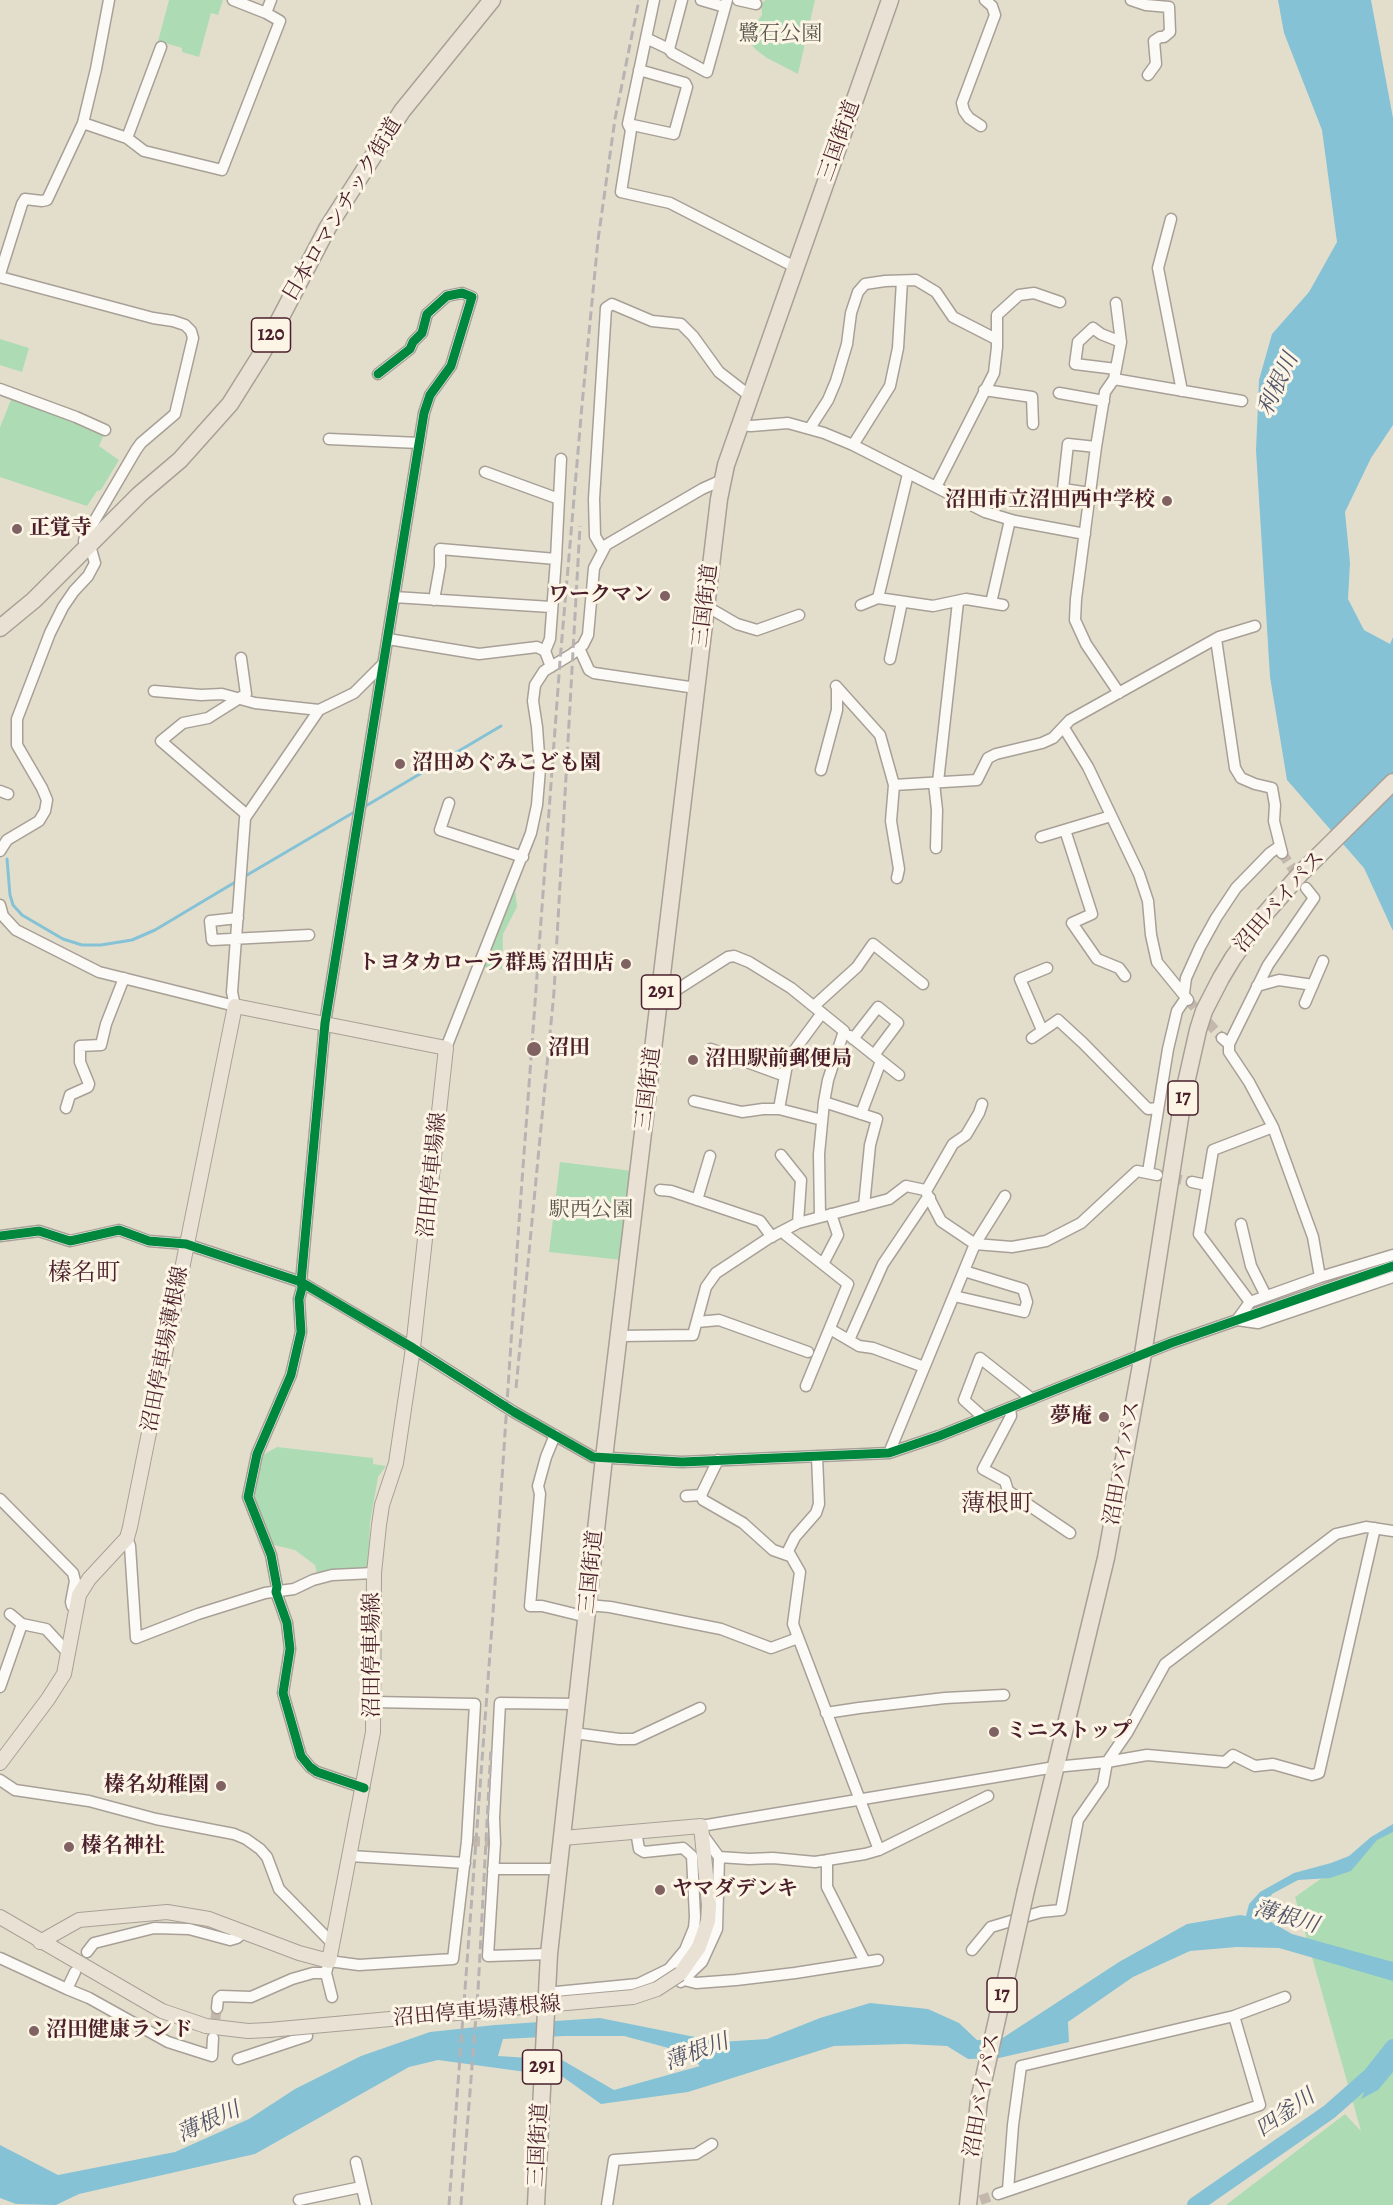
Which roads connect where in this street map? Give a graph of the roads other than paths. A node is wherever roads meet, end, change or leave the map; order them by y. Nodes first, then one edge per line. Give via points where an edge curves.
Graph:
1 (109, 0) edge
2 (233, 0) edge
3 (271, 0) edge
4 (492, 0) edge
5 (654, 0) edge
6 (682, 0) edge
7 (701, 0) edge
8 (738, 0) edge
9 (890, 0) edge
10 (985, 0) edge
11 (1131, 0) edge
12 (726, 3) edge
13 (756, 4) dead end
14 (266, 13) junction
15 (646, 38) junction
16 (161, 47) dead end
17 (669, 49) junction
18 (639, 70) junction
19 (1148, 75) dead end
20 (82, 123) junction
21 (628, 124) junction
22 (981, 126) dead end
23 (127, 138) junction
24 (1172, 219) dead end
25 (795, 267) junction
26 (0, 275) edge
27 (902, 281) junction
28 (1060, 302) dead end
29 (1116, 303) dead end
30 (996, 339) junction
31 (1121, 342) junction
32 (378, 374) dead end
33 (1115, 374) junction
34 (0, 389) edge
35 (984, 390) junction
36 (1182, 391) junction
37 (1059, 393) dead end
38 (750, 396) junction
39 (1104, 401) junction
40 (1242, 401) dead end
41 (1033, 424) dead end
42 (740, 425) junction
43 (810, 428) junction
44 (105, 430) dead end
45 (329, 439) dead end
46 (419, 443) junction
47 (853, 445) junction
48 (1096, 447) junction
49 (561, 459) dead end
50 (485, 472) dead end
51 (908, 474) junction
52 (723, 480) junction
53 (936, 488) junction
54 (1090, 493) junction
55 (559, 499) junction
56 (1010, 520) junction
57 (1085, 534) junction
58 (88, 547) junction
59 (603, 550) junction
60 (556, 559) junction
61 (394, 597) junction
62 (878, 598) junction
63 (434, 600) junction
64 (902, 602) junction
65 (958, 602) junction
66 (991, 603) junction
67 (1003, 604) dead end
68 (861, 605) dead end
69 (706, 606) junction
70 (551, 607) junction
71 (799, 615) dead end
72 (1255, 626) dead end
73 (0, 628) edge
74 (388, 639) junction
75 (1216, 639) junction
76 (579, 648) junction
77 (545, 651) junction
78 (241, 658) dead end
79 (890, 659) dead end
80 (383, 664) junction
81 (551, 667) junction
82 (696, 688) junction
83 (154, 691) dead end
84 (1119, 693) junction
85 (241, 699) junction
86 (319, 710) junction
87 (1064, 728) junction
88 (821, 770) dead end
89 (1393, 782) edge
90 (936, 783) junction
91 (894, 785) junction
92 (449, 802) dead end
93 (247, 815) junction
94 (1112, 816) junction
95 (1065, 830) junction
96 (1041, 837) dead end
97 (936, 848) dead end
98 (0, 851) edge
99 (523, 857) junction
100 (897, 878) dead end
101 (1304, 881) junction
102 (0, 905) edge
103 (238, 918) junction
104 (309, 934) dead end
105 (237, 938) junction
106 (1323, 961) dead end
107 (1047, 968) dead end
108 (1125, 976) dead end
109 (124, 978) junction
110 (923, 984) dead end
111 (1313, 985) junction
112 (1257, 986) junction
113 (1186, 997) junction
114 (660, 998) junction
115 (1305, 1003) dead end
116 (235, 1006) junction
117 (818, 1010) junction
118 (326, 1023) junction
119 (1042, 1030) junction
120 (844, 1031) junction
121 (1032, 1038) dead end
122 (853, 1039) junction
123 (446, 1048) junction
124 (711, 1049) dead end
125 (878, 1058) junction
126 (899, 1075) dead end
127 (785, 1076) junction
128 (694, 1101) dead end
129 (824, 1102) junction
130 (982, 1104) dead end
131 (66, 1108) dead end
132 (1158, 1108) junction
133 (779, 1109) junction
134 (861, 1114) junction
135 (822, 1120) junction
136 (1273, 1127) junction
137 (781, 1155) dead end
138 (710, 1156) dead end
139 (1192, 1182) tunnel mouth
140 (1206, 1185) junction
141 (660, 1190) dead end
142 (928, 1195) junction
143 (1005, 1196) dead end
144 (698, 1200) junction
145 (864, 1206) junction
146 (826, 1215) junction
147 (798, 1223) junction
148 (1241, 1224) dead end
149 (783, 1231) junction
150 (0, 1236) edge
151 (772, 1237) junction
152 (186, 1244) junction
153 (975, 1244) junction
154 (1393, 1255) edge
155 (823, 1264) junction
156 (1393, 1266) edge
157 (964, 1271) junction
158 (1320, 1277) junction
159 (1393, 1277) edge
160 (301, 1282) junction
161 (954, 1296) junction
162 (1266, 1296) junction
163 (1250, 1302) junction
164 (1237, 1320) junction
165 (697, 1322) junction
166 (830, 1329) junction
167 (620, 1336) junction
168 (849, 1340) junction
169 (413, 1348) junction
170 (808, 1352) dead end
171 (1143, 1353) junction
172 (924, 1367) junction
173 (806, 1386) dead end
174 (1032, 1400) junction
175 (1010, 1409) junction
176 (984, 1418) junction
177 (555, 1435) junction
178 (889, 1453) junction
179 (817, 1456) junction
180 (604, 1458) junction
181 (718, 1460) junction
182 (701, 1495) junction
183 (686, 1496) dead end
184 (0, 1499) edge
185 (1375, 1528) junction
186 (1393, 1531) edge
187 (1070, 1533) dead end
188 (127, 1538) junction
189 (790, 1556) junction
190 (374, 1573) junction
191 (276, 1592) junction
192 (587, 1611) junction
193 (74, 1612) junction
194 (10, 1614) dead end
195 (22, 1623) junction
196 (798, 1638) junction
197 (69, 1654) junction
198 (0, 1687) edge
199 (1004, 1695) dead end
200 (374, 1701) junction
201 (577, 1704) junction
202 (700, 1708) dead end
203 (826, 1713) junction
204 (574, 1733) junction
205 (1107, 1762) junction
206 (0, 1763) edge
207 (1055, 1767) junction
208 (0, 1780) edge
209 (364, 1788) junction
210 (988, 1796) dead end
211 (859, 1800) junction
212 (702, 1830) junction
213 (636, 1831) junction
214 (563, 1838) junction
215 (879, 1850) junction
216 (350, 1856) junction
217 (719, 1857) junction
218 (826, 1860) junction
219 (465, 1863) junction
220 (493, 1869) junction
221 (559, 1869) junction
222 (0, 1917) edge
223 (244, 1932) junction
224 (40, 1942) junction
225 (333, 1944) junction
226 (972, 1950) dead end
227 (87, 1952) dead end
228 (549, 1953) junction
229 (0, 1959) edge
230 (878, 1960) dead end
231 (865, 1962) junction
232 (328, 1967) junction
233 (75, 1972) dead end
234 (682, 1977) junction
235 (648, 1981) junction
236 (68, 1989) junction
237 (332, 1997) dead end
238 (1285, 1997) dead end
239 (545, 2001) junction
240 (217, 2008) dead end
241 (1234, 2016) junction
242 (307, 2036) dead end
243 (213, 2038) tunnel mouth
244 (238, 2059) dead end
245 (712, 2144) dead end
246 (356, 2162) dead end
247 (361, 2187) junction
248 (299, 2200) dead end
249 (366, 2205) edge
250 (537, 2205) edge
251 (607, 2205) edge
252 (968, 2205) edge

1 - 20 street
2 - 14 street
3 - 14 street
4 - 58 highway, 日本ロマンチック街道 / 120 via 402,111 328,227 262,353 230,404 180,460
5 - 15 street
6 - 17 street
7 - 12 street
8 - 13 street
9 - 25 highway, 三国街道 / 291
10 - 22 street via 995,15 962,103 964,111
11 - 19 street via 1169,7 1170,32 1154,42 1156,63
12 - 17 street via 707,72
14 - 23 street via 280,21 222,170 144,151
15 - 17 street
15 - 18 street
16 - 23 street
18 - 21 street
18 - 21 street via 685,83 687,87 674,134
20 - 23 street
20 - 26 street via 47,200 25,199 22,204
21 - 25 street via 631,130 621,192 670,203
24 - 36 street via 1158,268
25 - 38 highway, 三国街道 / 291
26 - 58 street via 172,321 191,331 192,345 175,414 136,450 85,537
27 - 30 street via 916,280 936,292 953,317
27 - 43 street via 871,282 860,288 836,381
27 - 47 street via 898,348 890,386
28 - 30 street via 1034,293 1019,295 997,315
29 - 31 street
30 - 35 street via 994,373
31 - 33 street
31 - 33 street via 1093,328 1078,342 1075,364
32 - 46 street via 410,349 422,333 427,314 447,296 462,293 472,297 451,366 430,394
33 - 36 street
33 - 39 street
34 - 44 street
35 - 41 street via 1032,397
35 - 53 street
36 - 40 street
37 - 39 street
38 - 42 highway, 三国街道 / 291
38 - 59 street via 718,372 681,324 652,321 612,304 606,308 594,499 595,536
39 - 48 street
42 - 43 street via 788,423
42 - 52 highway, 三国街道 / 291
43 - 47 street
45 - 46 street
46 - 61 street
47 - 51 street
48 - 54 street
48 - 54 street via 1068,444 1063,489
49 - 55 street
50 - 55 street
51 - 53 street
51 - 62 street
52 - 59 street
52 - 69 highway, 三国街道 / 291
53 - 56 street via 972,507
54 - 57 street
55 - 60 street
56 - 57 street
56 - 66 street
57 - 84 street via 1075,620
58 - 73 highway, 日本ロマンチック街道 / 120
58 - 98 street via 95,563 59,616 17,719 17,745 42,788 47,800 45,811 39,821 7,840
59 - 76 street via 594,568 588,635
60 - 63 street via 440,549
60 - 70 street
61 - 63 street
61 - 74 street
62 - 64 street
62 - 68 street
63 - 70 street
64 - 65 street via 933,606
64 - 79 street
65 - 66 street via 966,599
65 - 90 street
66 - 67 street
69 - 71 street via 737,624 757,630
69 - 82 highway, 三国街道 / 291
70 - 77 street via 550,639
72 - 75 street
74 - 77 street via 479,654 537,647
74 - 80 street
75 - 84 street
75 - 113 street via 1235,768 1241,778 1272,788 1281,849 1270,853 1236,888 1216,918 1186,978
76 - 81 street
76 - 82 street via 594,673
77 - 81 street
78 - 85 street via 246,694
80 - 86 street via 354,693
80 - 118 street
81 - 99 street via 544,671 533,693 540,769 534,821
82 - 114 highway, 三国街道 / 291
83 - 85 street via 222,694
84 - 87 street via 1070,720
85 - 86 street
85 - 93 street via 208,718 183,723 161,741
86 - 93 street
87 - 90 street via 1042,743 988,758 977,780
87 - 94 street
88 - 91 street via 837,710 836,687 880,735
89 - 101 highway, 沼田バイパス / 17
90 - 91 street
90 - 97 street
91 - 100 street via 891,821
92 - 99 street via 440,830
93 - 103 street
94 - 95 street
94 - 113 street via 1148,901 1157,962
95 - 96 street
95 - 108 street via 1092,914 1072,923 1096,958 1119,968
99 - 123 street
101 - 112 street via 1314,898
101 - 171 highway, 沼田バイパス / 17 via 1264,915 1233,958 1204,1011 1184,1092
102 - 109 street via 9,924 30,938 99,972
103 - 105 street
103 - 105 street via 210,921 212,940
104 - 105 street
105 - 116 street via 232,992
106 - 111 street
107 - 119 street via 1020,979
109 - 116 street
109 - 131 street via 101,1045 80,1046 80,1062 89,1084 70,1095
110 - 117 street via 873,944
111 - 112 street via 1279,980
111 - 115 street
112 - 136 street via 1225,1041
113 - 132 street via 1177,1011
114 - 117 street via 734,956 791,988
114 - 167 highway, 三国街道 / 291
116 - 118 main road
116 - 152 main road, 沼田停車場薄根線
117 - 120 street
117 - 127 street via 788,1059
118 - 123 main road
118 - 160 street
119 - 121 street
119 - 132 street via 1058,1020 1148,1109
120 - 122 street
120 - 129 street
122 - 125 street
122 - 125 street via 878,1007 898,1023
123 - 169 main road, 沼田停車場線
124 - 127 street
125 - 126 street
125 - 134 street
127 - 133 street
128 - 133 street via 742,1112
129 - 134 street
129 - 135 street
130 - 142 street via 966,1135 952,1144
132 - 153 street via 1152,1174 1137,1171 1082,1223 1046,1241 1012,1247
133 - 135 street
134 - 145 street via 877,1119 870,1145
135 - 146 street via 819,1154
136 - 140 street via 1213,1150
136 - 158 street via 1313,1237
137 - 147 street via 801,1180
138 - 144 street
139 - 140 street
140 - 163 street via 1199,1234
141 - 144 street
142 - 145 street via 906,1186 889,1199
142 - 153 street via 941,1221
142 - 168 street via 883,1264
143 - 153 street
144 - 151 street via 760,1221
145 - 146 street
146 - 147 street
146 - 155 street via 838,1235
147 - 149 street
148 - 162 street via 1251,1266
149 - 151 street
149 - 155 street
150 - 152 street via 39,1231 70,1241 119,1230 149,1241
151 - 165 street via 716,1273 706,1287
152 - 160 street
152 - 188 main road, 沼田停車場薄根線
153 - 157 street
154 - 158 street
155 - 166 street via 848,1284
156 - 164 street
157 - 161 street
157 - 161 street via 1023,1289 1027,1302 1024,1312
158 - 162 street
159 - 164 street via 1258,1323
160 - 169 street
160 - 191 street via 301,1332 294,1364 257,1454 248,1497 271,1554
161 - 172 street
162 - 163 street
163 - 164 street
164 - 171 street
165 - 167 street via 693,1335 688,1336
165 - 170 street via 719,1320
166 - 168 street
166 - 173 street
167 - 180 highway, 三国街道 / 291
168 - 172 street
169 - 177 street
169 - 190 main road, 沼田停車場線 via 396,1463 382,1505
171 - 174 street
171 - 207 highway, 沼田バイパス / 17 via 1106,1558
172 - 178 street
174 - 175 street
174 - 176 street via 980,1358 964,1400
175 - 176 street
175 - 187 street via 1011,1416 983,1469 1005,1481 1008,1491
176 - 178 street
177 - 180 street via 593,1457
177 - 192 street via 538,1486 530,1606
178 - 179 street
179 - 181 street
179 - 189 street via 819,1504 795,1537
180 - 181 street
180 - 192 highway, 三国街道 / 291
181 - 182 street
182 - 183 street
182 - 189 street via 743,1523 773,1550
184 - 193 street via 73,1573
185 - 186 street
185 - 205 street via 1336,1534 1165,1664
185 - 205 street via 1318,1773 1312,1775 1273,1764 1255,1766 1233,1755 1225,1762 1147,1755
188 - 191 street via 136,1638 198,1614
188 - 193 main road via 89,1579
189 - 196 street via 800,1572 793,1624
190 - 191 street via 332,1575
190 - 200 main road, 沼田停車場線
191 - 209 street via 287,1623 290,1649 283,1693 301,1756 317,1772
192 - 196 street via 610,1607 721,1629 771,1648
192 - 201 highway, 三国街道 / 291
193 - 197 main road
194 - 195 street
195 - 197 street via 46,1629
195 - 198 street
196 - 203 street
197 - 206 main road via 64,1674
199 - 203 street
200 - 209 main road, 沼田停車場線
200 - 219 street via 475,1704
201 - 204 highway, 三国街道 / 291
201 - 220 street via 500,1703
202 - 204 street via 634,1739
203 - 211 street
204 - 214 highway, 三国街道 / 291
205 - 207 street
205 - 226 street via 1102,1784 1078,1820 1061,1910 991,1927
207 - 211 street
207 - 252 highway, 沼田バイパス / 17, bridge via 979,2100
208 - 225 street via 15,1790 89,1801 246,1839 267,1857 279,1889
209 - 216 main road, 沼田停車場線
210 - 215 street
211 - 212 street
211 - 215 street
212 - 213 main road
212 - 217 street
212 - 234 main road, 沼田停車場薄根線 via 708,1921
213 - 214 main road
213 - 235 street via 639,1849 644,1852 683,1848 692,1856 694,1928 685,1950 669,1970
214 - 221 highway, 三国街道 / 291
215 - 218 street
216 - 219 street
216 - 225 main road, 沼田停車場線
217 - 218 street
217 - 234 street via 717,1929 702,1962
218 - 231 street via 827,1887
219 - 232 street via 453,1959
220 - 221 street
220 - 228 street via 488,1956
221 - 228 highway, 三国街道 / 291
222 - 224 main road, 沼田停車場薄根線
223 - 224 main road via 181,1913 148,1912 79,1920
223 - 227 street via 230,1940 189,1929 154,1928 94,1943
223 - 232 main road
224 - 234 main road, 沼田停車場薄根線, bridge via 180,2018 231,2030 269,2030 633,1997
225 - 232 main road, 沼田停車場線
228 - 239 highway, 三国街道 / 291
229 - 236 street
230 - 231 street
231 - 234 street via 736,1980 696,1983
232 - 237 street
232 - 240 street via 251,1997 221,1996
233 - 236 street
234 - 235 street via 680,1983
235 - 239 street
236 - 243 street via 168,2042 212,2056
238 - 241 street
239 - 250 highway, 三国街道 / 291
241 - 241 street via 1260,2105 1003,2192 1021,2066
242 - 244 street
245 - 251 street via 696,2154 614,2160
246 - 247 street
247 - 248 street
247 - 249 street

